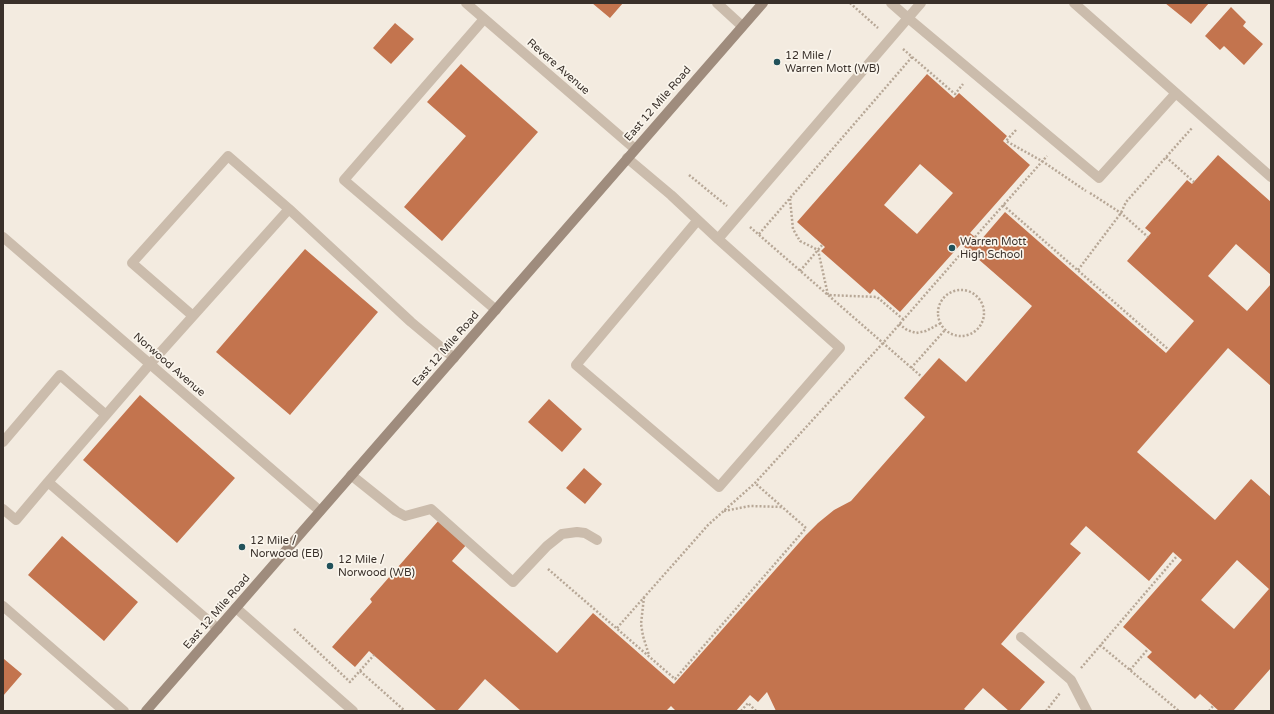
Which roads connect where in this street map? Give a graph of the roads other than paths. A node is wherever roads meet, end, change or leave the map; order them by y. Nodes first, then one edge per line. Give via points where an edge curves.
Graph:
1 (466, 3) edge
2 (717, 3) edge
3 (763, 3) edge
4 (891, 3) edge
5 (921, 3) edge
6 (1074, 3) edge
7 (484, 18) junction
8 (908, 18) junction
9 (742, 26) junction
10 (1176, 93) junction
11 (635, 149) junction
12 (627, 158) junction
13 (1271, 177) edge
14 (289, 209) junction
15 (697, 221) junction
16 (3, 236) edge
17 (718, 239) junction
18 (496, 310) junction
19 (193, 316) junction
20 (454, 358) junction
21 (150, 364) junction
22 (106, 415) junction
23 (3, 442) edge
24 (351, 475) junction
25 (48, 482) junction
26 (3, 509) edge
27 (320, 511) junction
28 (597, 540) dead end
29 (3, 606) edge
30 (236, 608) junction
31 (218, 629) junction
32 (1021, 637) dead end
33 (124, 711) edge
34 (146, 711) edge
35 (353, 711) edge
36 (1087, 711) edge

1 - 7 street, Revere Avenue
2 - 9 street
3 - 9 main road, East 12 Mile Road
4 - 8 street
5 - 8 street
6 - 10 street
7 - 11 street, Revere Avenue
7 - 18 street via 344,180
8 - 10 street via 1099,178
8 - 17 street
9 - 11 main road, East 12 Mile Road
10 - 13 street
11 - 12 main road, East 12 Mile Road
12 - 15 street
12 - 18 main road, East 12 Mile Road
14 - 19 street
14 - 19 street via 228,156 132,263
14 - 20 street via 411,322
15 - 17 street
15 - 17 street via 576,365 719,487 840,348
16 - 21 street, Norwood Avenue
18 - 20 main road, East 12 Mile Road
19 - 21 street
20 - 24 main road, East 12 Mile Road
21 - 22 street
21 - 27 street, Norwood Avenue
22 - 23 street via 60,374
22 - 25 street
24 - 27 main road, East 12 Mile Road
24 - 28 street via 405,516 431,509 513,582 562,534 585,533
25 - 26 street via 16,520
25 - 31 street
27 - 30 main road, East 12 Mile Road
29 - 33 street
30 - 31 main road, East 12 Mile Road
30 - 35 street
31 - 34 main road, East 12 Mile Road
32 - 36 street via 1071,680

